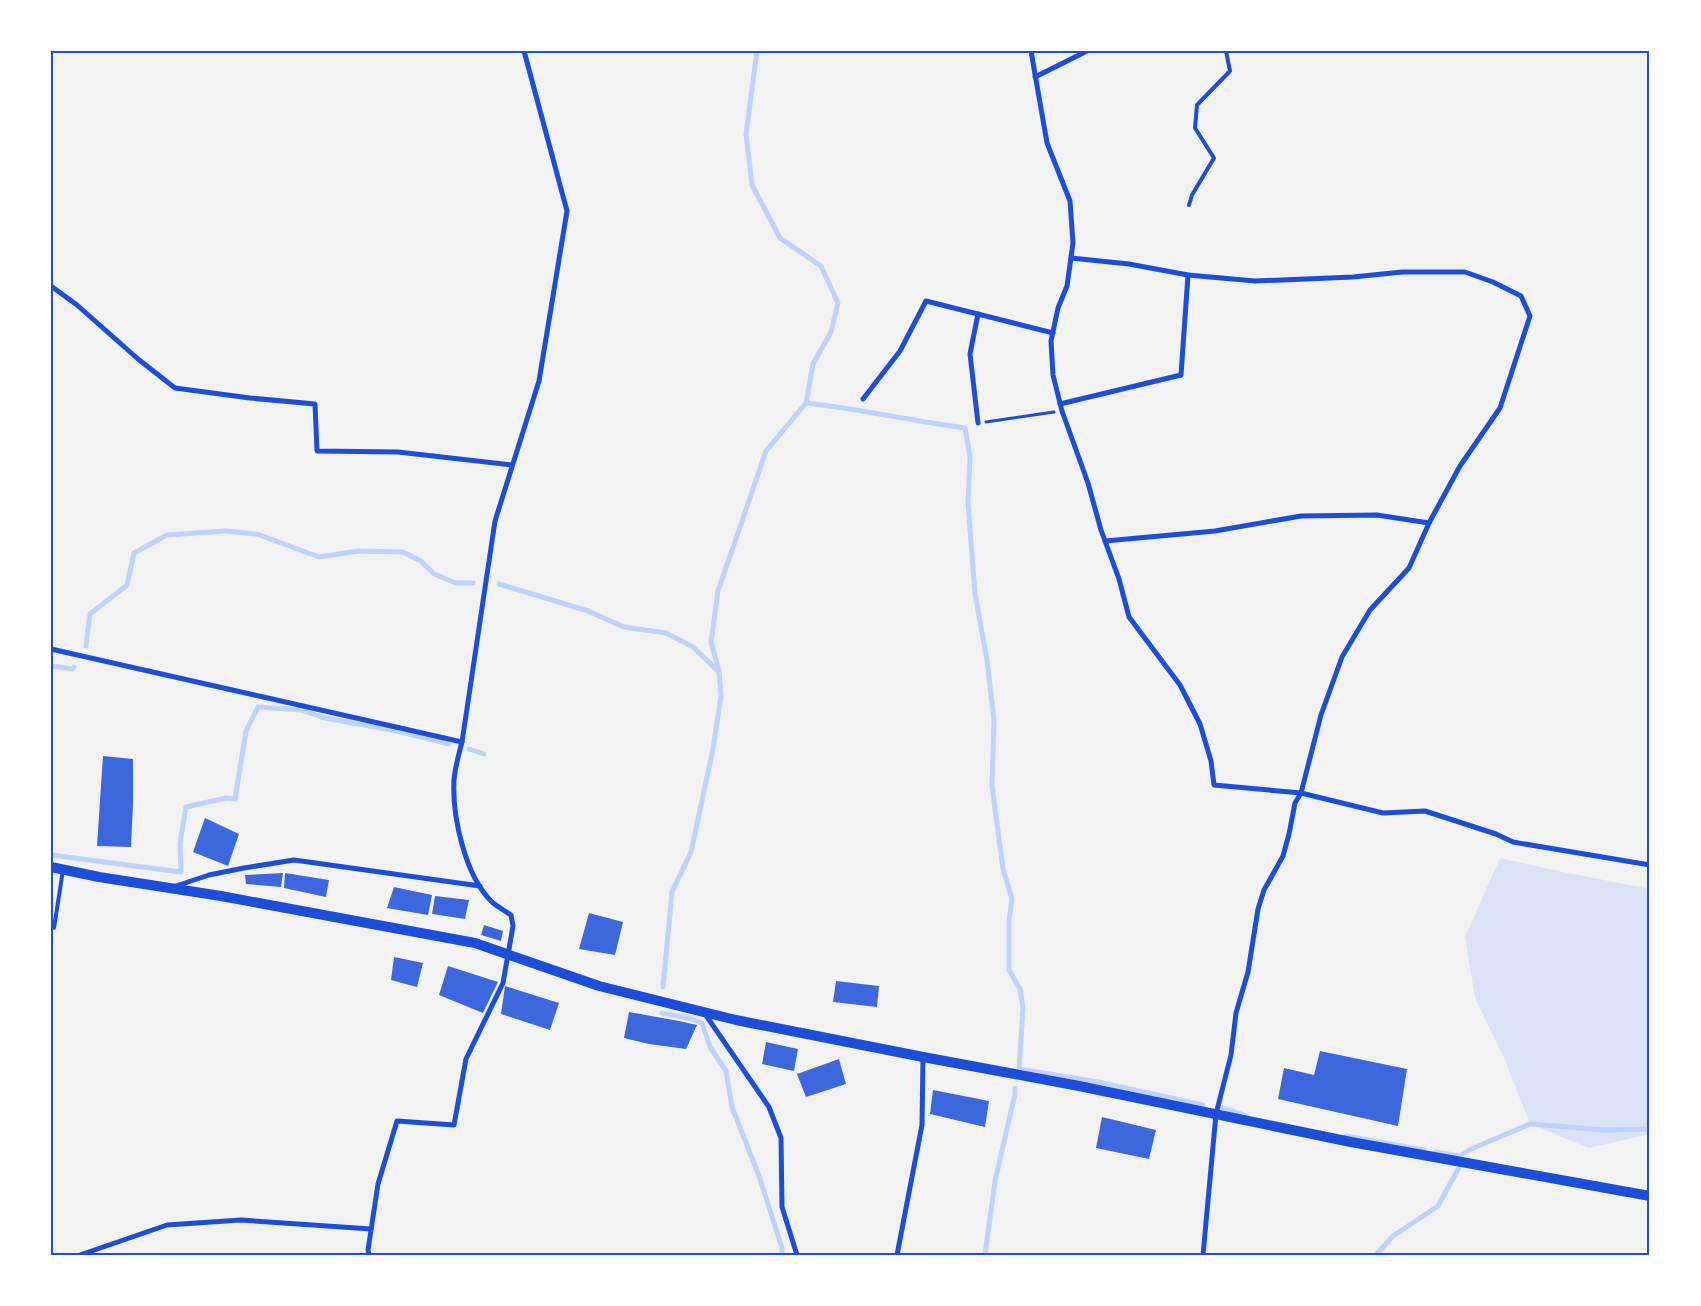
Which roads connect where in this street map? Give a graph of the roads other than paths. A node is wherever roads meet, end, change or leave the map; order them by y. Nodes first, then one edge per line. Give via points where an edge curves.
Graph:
1 (524, 51) edge
2 (1031, 51) edge
3 (1087, 51) edge
4 (1226, 51) edge
5 (1036, 77) junction
6 (1188, 205) dead end
7 (1071, 258) junction
8 (1188, 275) junction
9 (51, 286) edge
10 (978, 314) junction
11 (1053, 332) junction
12 (863, 399) dead end
13 (1060, 404) junction
14 (978, 423) road end
15 (512, 465) junction
16 (1429, 523) junction
17 (1105, 540) junction
18 (51, 649) edge
19 (462, 742) junction
20 (1301, 793) junction
21 (1650, 864) edge
22 (51, 867) edge
23 (62, 870) junction
24 (480, 886) junction
25 (170, 888) junction
26 (54, 928) dead end
27 (509, 955) junction
28 (703, 1012) junction
29 (923, 1057) junction
30 (1216, 1114) junction
31 (1650, 1196) edge
32 (371, 1229) junction
33 (80, 1255) edge
34 (369, 1255) edge
35 (797, 1255) edge
36 (897, 1255) edge
37 (1203, 1255) edge

1 - 15 street via 567,212 539,381
2 - 5 street
3 - 5 street
4 - 6 lane via 1230,70 1197,105 1195,128 1214,158
5 - 7 street via 1047,143 1070,201
7 - 8 street
7 - 11 street via 1067,286
8 - 13 street via 1181,375
8 - 16 street via 1255,281 1402,272 1466,272 1521,296 1530,316 1500,408 1460,466
9 - 15 street via 175,388 315,404 317,451 398,452
10 - 11 street
10 - 12 street via 926,301 900,351
10 - 14 street via 970,354
11 - 13 street via 1053,374
13 - 17 street
15 - 19 street via 495,521
16 - 17 street via 1377,515 1301,516 1215,531
16 - 20 street via 1409,568 1370,610 1342,657 1321,715
17 - 20 street via 1129,617 1180,685 1200,724 1214,785
18 - 19 street
19 - 24 street via 455,772 456,815 468,865
20 - 21 street via 1382,813 1425,812 1512,842
20 - 30 street via 1295,803 1283,856 1264,890 1258,909 1248,972 1236,1014 1231,1055
22 - 23 main road
23 - 25 main road
23 - 26 lane
24 - 25 street via 294,860 209,875
24 - 27 street via 492,901 511,915 513,926
25 - 27 main road via 475,944
27 - 28 main road via 600,986
27 - 32 street via 503,983 466,1059 454,1125 396,1121 378,1184
28 - 29 main road
28 - 35 street via 769,1108 781,1138 782,1207
29 - 30 main road
29 - 36 street via 922,1124
30 - 31 main road
30 - 37 street
32 - 33 street via 241,1220 167,1225
32 - 34 street

